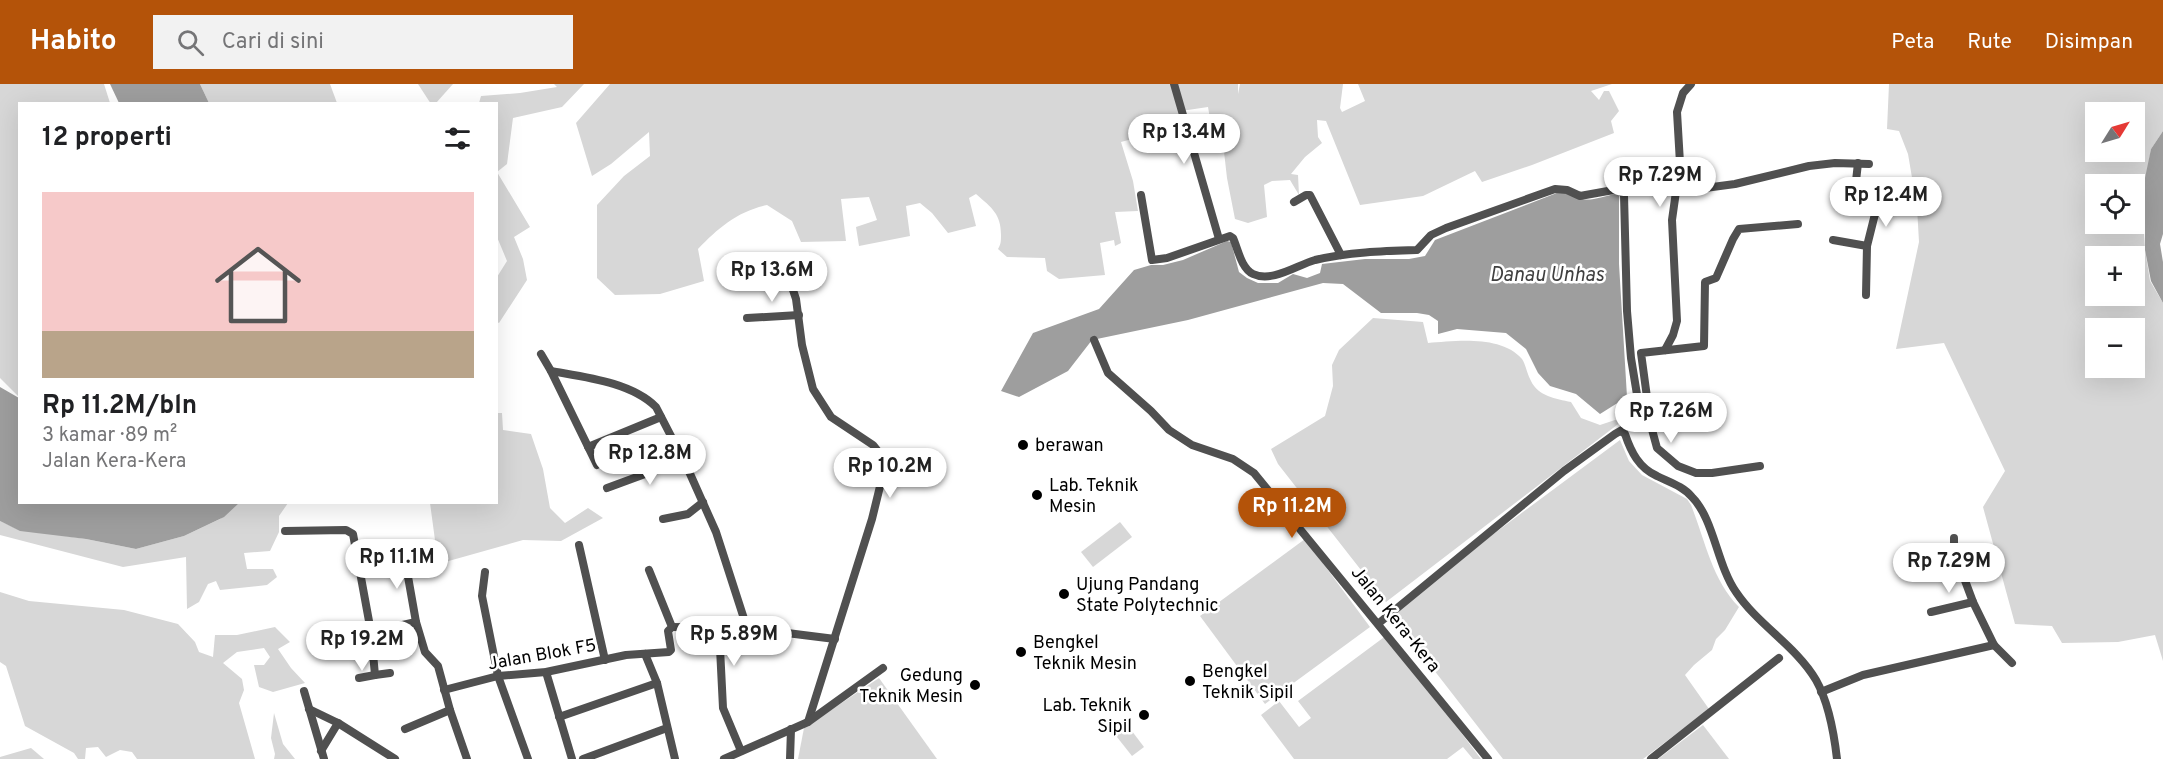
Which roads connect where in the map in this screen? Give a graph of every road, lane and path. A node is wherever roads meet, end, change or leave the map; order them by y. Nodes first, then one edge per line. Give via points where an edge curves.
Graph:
1 (1174, 84) edge
2 (1691, 84) edge
3 (1858, 163) junction
4 (1869, 164) dead end
5 (1675, 192) junction
6 (1141, 195) dead end
7 (1294, 202) dead end
8 (1798, 224) dead end
9 (1220, 239) junction
10 (1833, 240) dead end
11 (1867, 246) junction
12 (1341, 255) junction
13 (787, 272) dead end
14 (1866, 295) dead end
15 (799, 315) junction
16 (747, 318) dead end
17 (1094, 340) dead end
18 (1665, 350) junction
19 (541, 354) dead end
20 (551, 371) junction
21 (661, 417) junction
22 (1634, 423) junction
23 (588, 447) junction
24 (683, 460) junction
25 (597, 465) dead end
26 (1760, 466) dead end
27 (607, 488) dead end
28 (703, 502) junction
29 (663, 519) dead end
30 (285, 531) dead end
31 (1954, 538) dead end
32 (579, 545) dead end
33 (404, 554) dead end
34 (649, 570) dead end
35 (485, 572) dead end
36 (1973, 602) junction
37 (1931, 612) dead end
38 (416, 622) junction
39 (1379, 623) junction
40 (672, 627) junction
41 (719, 628) junction
42 (747, 628) junction
43 (370, 632) junction
44 (835, 639) junction
45 (1994, 645) junction
46 (645, 654) junction
47 (1779, 658) dead end
48 (604, 660) junction
49 (2012, 663) dead end
50 (883, 668) dead end
51 (546, 672) junction
52 (390, 673) dead end
53 (375, 675) junction
54 (498, 676) junction
55 (359, 678) dead end
56 (657, 683) junction
57 (444, 690) junction
58 (1828, 690) junction
59 (304, 691) dead end
60 (309, 709) junction
61 (450, 710) junction
62 (559, 717) junction
63 (808, 722) junction
64 (338, 723) junction
65 (667, 728) junction
66 (405, 729) dead end
67 (791, 729) junction
68 (741, 751) junction
69 (322, 755) edge
70 (395, 759) edge
71 (467, 759) edge
72 (528, 759) edge
73 (572, 759) edge
74 (583, 759) edge
75 (675, 759) edge
76 (723, 759) edge
77 (790, 759) edge
78 (1488, 759) edge
79 (1651, 759) edge
80 (1837, 759) edge

1 - 9 street
2 - 5 street via 1683,93 1677,112 1681,150
3 - 4 street
3 - 5 street via 1809,166 1735,184
3 - 11 street via 1855,190 1873,194 1878,201
5 - 18 street via 1672,220 1677,316 1676,328
6 - 9 street via 1152,260
7 - 12 street via 1310,195
8 - 18 street via 1742,227 1737,231 1716,278 1705,282 1704,346
9 - 12 street via 1233,238 1245,268 1261,276
10 - 11 street
11 - 14 street
12 - 22 street via 1417,250 1431,235 1446,228 1555,189 1580,196 1619,189 1624,195
13 - 15 street
15 - 16 street
15 - 44 street via 813,389 831,417 873,445 885,466
17 - 39 street, Jalan Kera-Kera via 1108,373 1168,430 1192,445 1233,459 1254,473
18 - 22 street via 1641,353 1649,412
19 - 20 street
20 - 21 street via 600,380 635,393 649,400
20 - 23 street
21 - 23 street
21 - 24 street
22 - 26 street via 1678,465 1696,473
22 - 39 street via 1564,471
22 - 58 street via 1625,434 1635,457 1655,476 1674,483 1693,497 1735,592
23 - 25 street
24 - 27 street
24 - 28 street
28 - 29 street via 688,514
28 - 42 street
30 - 43 street via 346,530 353,534
31 - 36 street via 1954,551
32 - 48 street
33 - 38 street
34 - 40 street
35 - 54 street via 482,596
36 - 37 street
36 - 45 street
38 - 43 street
38 - 57 street via 424,652 438,666
39 - 78 street, Jalan Kera-Kera
40 - 41 street
40 - 46 street, Jalan Blok F5 via 668,631 670,651
41 - 42 street
41 - 68 street via 723,708
42 - 44 street
43 - 53 street
44 - 63 street
45 - 49 street
45 - 58 street via 1863,675
46 - 48 street, Jalan Blok F5
46 - 56 street
47 - 79 street
48 - 51 street, Jalan Blok F5
50 - 63 street
51 - 54 street, Jalan Blok F5
51 - 62 street
52 - 53 street
53 - 55 street
54 - 57 street, Jalan Blok F5
54 - 72 street
56 - 62 street
56 - 65 street
57 - 61 street
58 - 80 street
59 - 60 street
60 - 64 street
60 - 69 street
61 - 66 street
61 - 71 street
62 - 73 street
63 - 67 street
64 - 69 street
64 - 70 street
65 - 74 street
65 - 75 street
67 - 68 street
67 - 77 street
68 - 76 street

